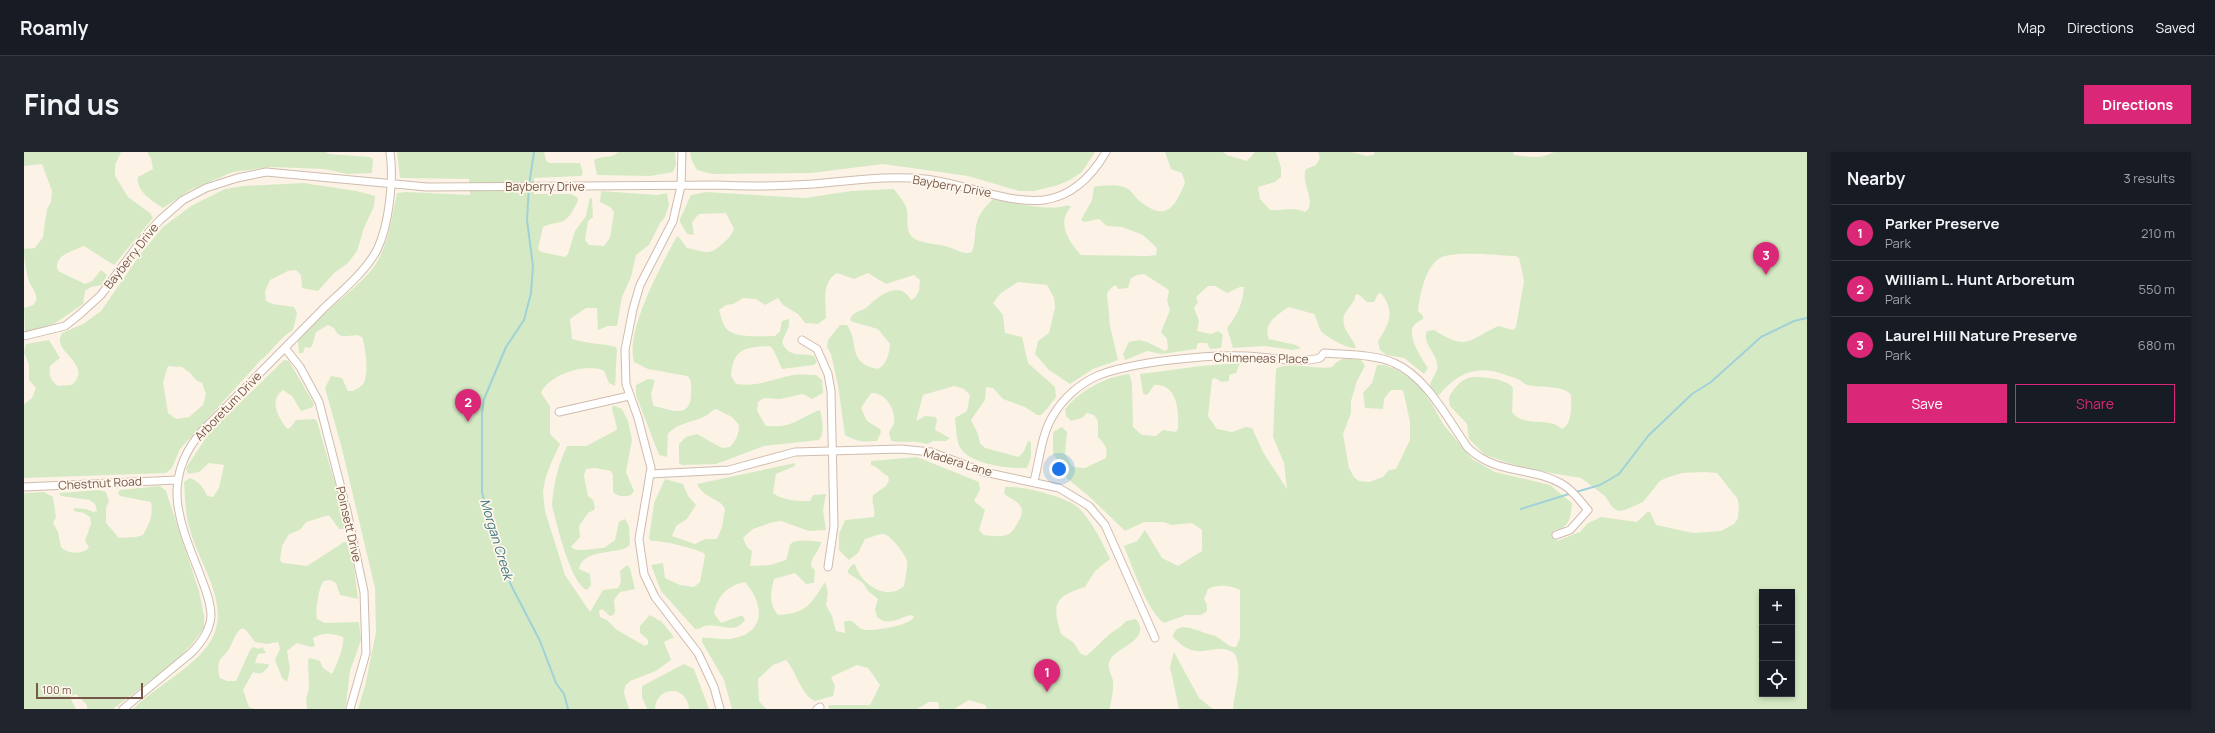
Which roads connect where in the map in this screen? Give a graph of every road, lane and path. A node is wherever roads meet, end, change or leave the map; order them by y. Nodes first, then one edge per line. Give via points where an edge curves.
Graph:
1 (390, 152) edge
2 (682, 152) edge
3 (1106, 152) edge
4 (391, 184) junction
5 (681, 186) junction
6 (24, 336) edge
7 (802, 340) dead end
8 (285, 348) junction
9 (629, 396) junction
10 (559, 412) dead end
11 (832, 451) junction
12 (650, 474) junction
13 (177, 480) junction
14 (1034, 481) junction
15 (24, 487) edge
16 (1556, 535) dead end
17 (828, 566) dead end
18 (1155, 638) dead end
19 (123, 709) edge
20 (350, 709) edge
21 (720, 709) edge

1 - 4 street, Arboretum Drive
2 - 5 street
3 - 5 street, Bayberry Drive via 1084,183 1044,200 1027,200 925,179 888,177 762,187
4 - 5 street, Bayberry Drive via 427,187
4 - 6 street, Bayberry Drive via 266,172 206,188 183,200 160,220 101,294 79,316 64,326
4 - 8 street, Arboretum Drive via 385,223 376,251 353,279
5 - 9 street via 673,221 640,284 632,310 625,350
7 - 11 street via 817,349 828,374 831,391
8 - 13 street, Arboretum Drive via 192,443 181,462
8 - 20 street, Poinsett Drive via 300,367 319,402 347,511 364,592 366,653
9 - 10 street
9 - 12 street via 646,447
11 - 12 street, Madera Lane via 784,454 714,472
11 - 14 street, Madera Lane via 922,450 948,457 984,472
11 - 17 street via 834,526
12 - 21 street via 639,539 644,574 655,597 698,652 714,687
13 - 15 street, Chestnut Road
13 - 19 street, Arboretum Drive via 182,526 209,601 209,625 200,643 191,653
14 - 16 street, Chimeneas Place via 1042,443 1054,414 1078,387 1096,376 1181,360 1246,356 1307,360 1320,358 1324,353 1373,358 1394,363 1422,384 1468,448 1476,455 1498,466 1555,480 1569,489 1588,510 1570,530
14 - 18 street, Madera Lane via 1070,493 1097,515 1110,535

